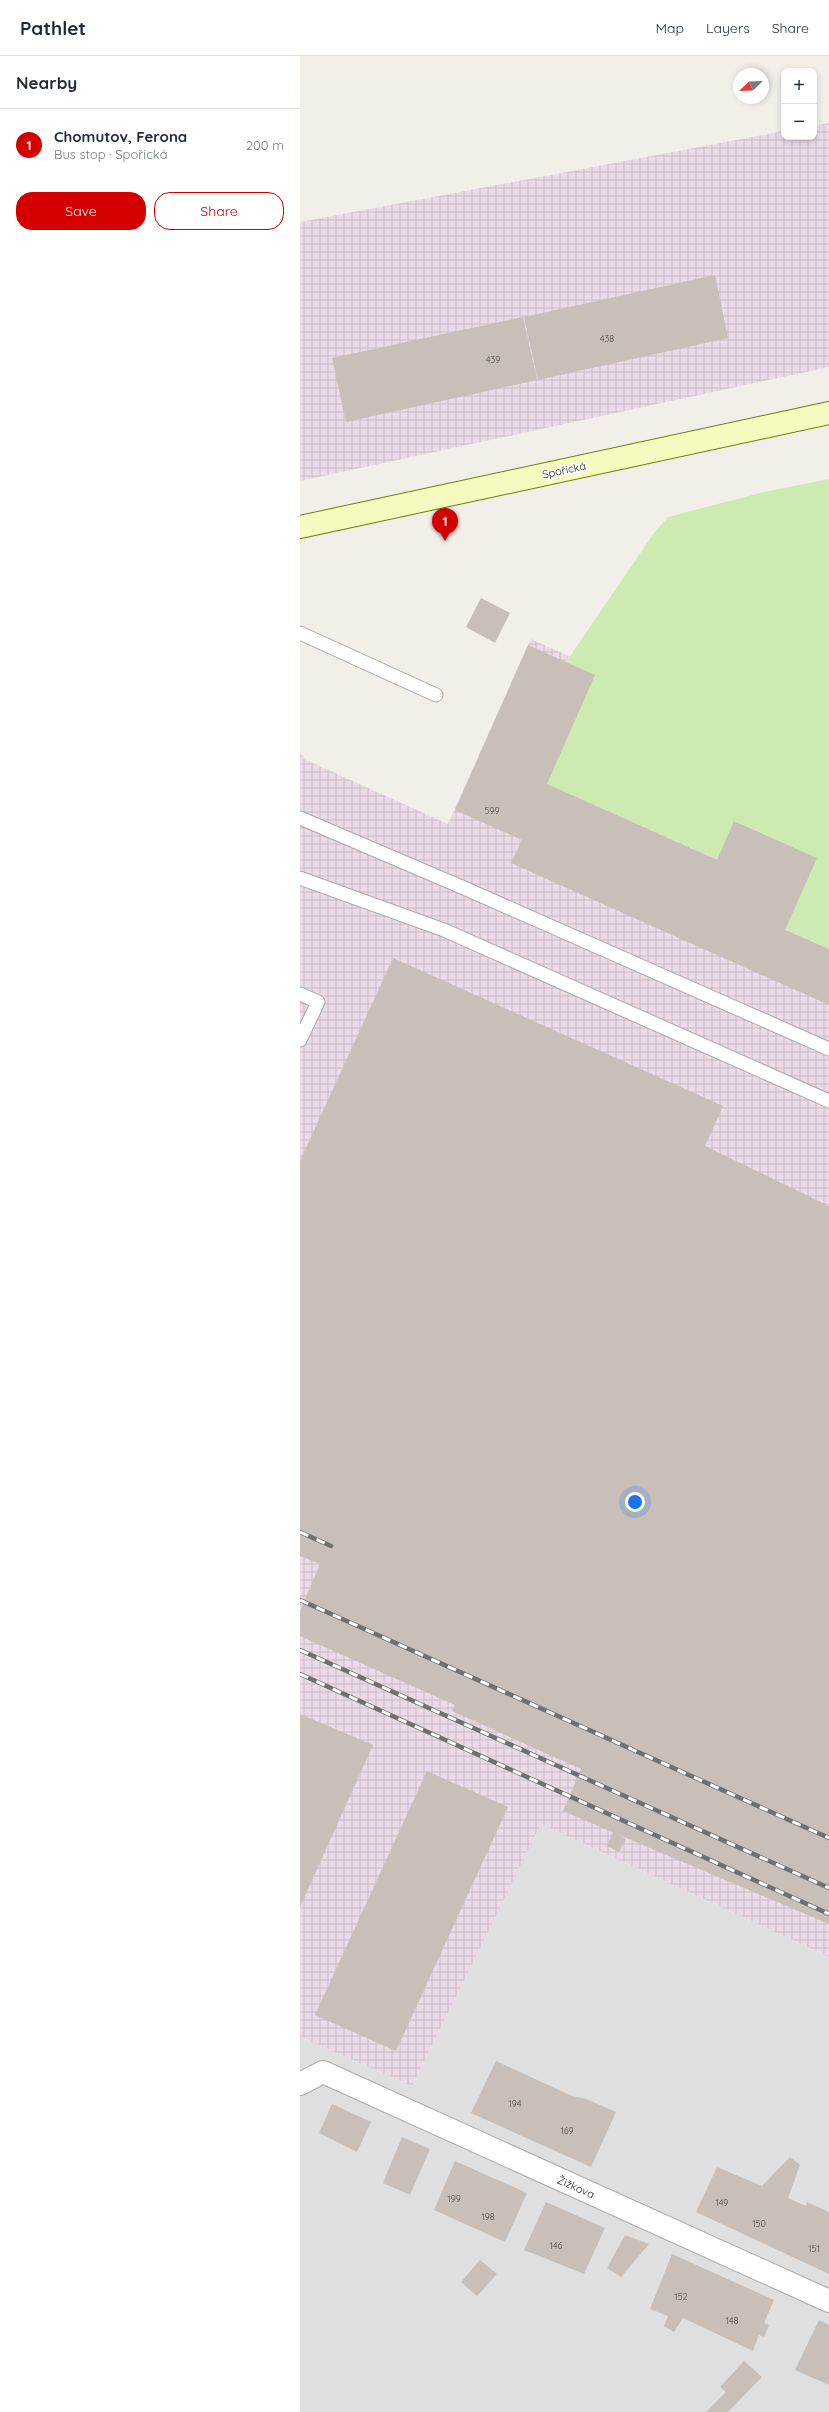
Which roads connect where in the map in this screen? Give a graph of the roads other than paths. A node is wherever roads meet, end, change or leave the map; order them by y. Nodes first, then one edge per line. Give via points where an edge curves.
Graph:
1 (829, 413) edge
2 (300, 527) edge
3 (300, 633) edge
4 (436, 695) dead end
5 (300, 818) edge
6 (300, 878) edge
7 (300, 994) edge
8 (300, 1040) edge
9 (829, 1049) edge
10 (829, 1101) edge
11 (300, 2084) edge
12 (829, 2301) edge

1 - 2 street, Spořická
3 - 4 lane
5 - 9 lane
6 - 10 lane via 444,930
7 - 8 lane via 318,1002
11 - 12 street, Žižkova via 323,2072

